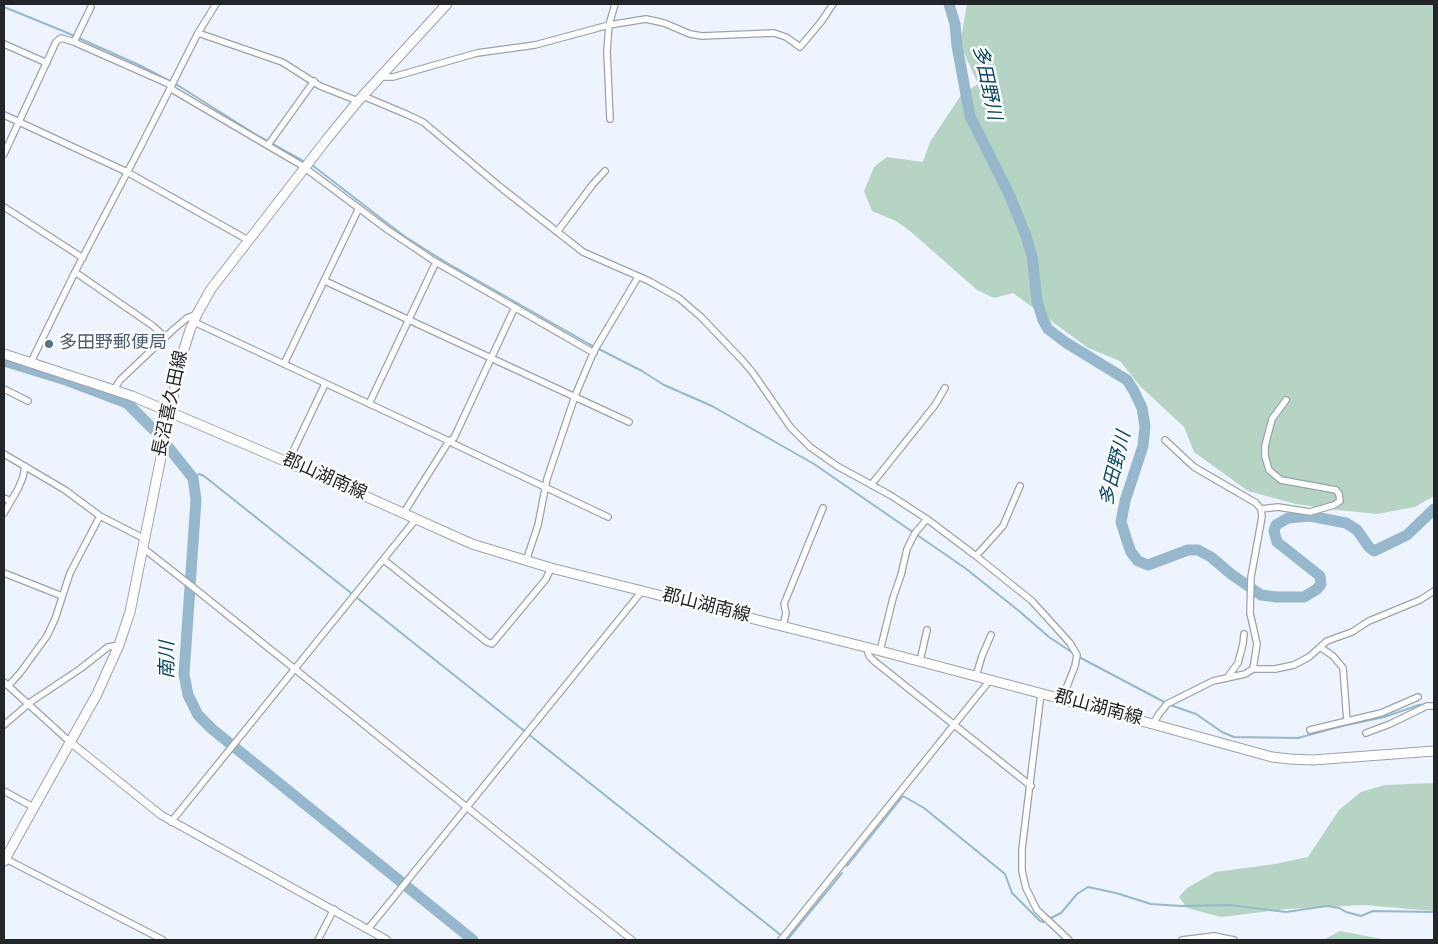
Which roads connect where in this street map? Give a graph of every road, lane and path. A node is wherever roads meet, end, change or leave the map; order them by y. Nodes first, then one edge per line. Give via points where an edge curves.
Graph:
1 (216, 4) edge
2 (447, 4) edge
3 (615, 4) edge
4 (834, 4) edge
5 (91, 7) dead end
6 (609, 25) junction
7 (198, 33) junction
8 (74, 42) junction
9 (4, 44) edge
10 (47, 63) junction
11 (381, 77) junction
12 (314, 81) junction
13 (172, 87) junction
14 (360, 99) junction
15 (4, 116) edge
16 (610, 119) dead end
17 (19, 122) junction
18 (268, 145) junction
19 (4, 154) edge
20 (304, 168) junction
21 (605, 171) dead end
22 (127, 172) junction
23 (4, 207) edge
24 (359, 208) junction
25 (557, 232) junction
26 (248, 240) junction
27 (83, 258) junction
28 (436, 262) junction
29 (75, 272) junction
30 (638, 277) junction
31 (325, 281) junction
32 (515, 307) junction
33 (195, 318) junction
34 (409, 320) junction
35 (165, 337) junction
36 (594, 353) junction
37 (5, 357) edge
38 (491, 357) junction
39 (30, 364) junction
40 (284, 364) junction
41 (326, 384) junction
42 (945, 388) dead end
43 (4, 389) edge
44 (114, 390) junction
45 (575, 396) junction
46 (1286, 400) dead end
47 (28, 401) dead end
48 (368, 404) junction
49 (169, 416) junction
50 (629, 422) dead end
51 (1165, 440) dead end
52 (450, 441) junction
53 (4, 454) edge
54 (288, 462) junction
55 (25, 466) junction
56 (871, 485) junction
57 (1020, 486) dead end
58 (545, 487) junction
59 (4, 498) edge
60 (11, 502) junction
61 (824, 508) dead end
62 (1261, 509) junction
63 (4, 513) edge
64 (403, 514) junction
65 (100, 516) junction
66 (608, 517) dead end
67 (416, 519) junction
68 (927, 519) junction
69 (144, 544) junction
70 (976, 556) junction
71 (384, 560) junction
72 (526, 561) junction
73 (551, 568) junction
74 (4, 573) edge
75 (642, 591) junction
76 (1434, 591) edge
77 (62, 596) junction
78 (783, 626) junction
79 (927, 630) dead end
80 (1244, 634) dead end
81 (992, 635) dead end
82 (119, 645) junction
83 (1320, 647) junction
84 (867, 648) junction
85 (880, 651) junction
86 (920, 661) junction
87 (294, 668) junction
88 (1253, 669) junction
89 (976, 676) junction
90 (1227, 678) junction
91 (990, 680) junction
92 (6, 684) edge
93 (1042, 693) junction
94 (1418, 697) dead end
95 (1062, 699) junction
96 (27, 704) junction
97 (1434, 706) edge
98 (1347, 721) junction
99 (1153, 724) junction
100 (4, 725) edge
101 (954, 726) junction
102 (1310, 730) dead end
103 (1366, 733) dead end
104 (70, 742) junction
105 (1434, 751) edge
106 (1031, 786) junction
107 (4, 791) edge
108 (33, 807) junction
109 (467, 807) junction
110 (172, 822) junction
111 (4, 860) edge
112 (334, 909) junction
113 (368, 929) junction
114 (163, 940) edge
115 (318, 940) edge
116 (387, 940) edge
117 (632, 940) edge
118 (781, 940) edge
119 (1069, 940) edge
120 (1182, 940) edge
121 (1234, 940) edge

1 - 7 street
2 - 11 main road, 長沼喜久田線
3 - 6 street
4 - 6 street via 800,47 774,33 702,36 646,19
5 - 8 street
6 - 11 street via 556,41 477,53 401,75
6 - 16 street via 606,51
7 - 12 street via 282,62
7 - 13 street
8 - 10 street via 59,38
8 - 13 street
9 - 10 street
10 - 17 street
11 - 14 main road, 長沼喜久田線
12 - 14 street via 324,88
12 - 18 street
13 - 18 street
13 - 22 street
14 - 20 main road, 長沼喜久田線
14 - 25 street via 423,122
15 - 17 street
17 - 19 street
17 - 22 street
18 - 20 street
20 - 24 street
20 - 26 main road, 長沼喜久田線
21 - 25 street
22 - 26 street
22 - 27 street
23 - 27 street
24 - 28 street
24 - 31 street
25 - 30 street via 590,256
26 - 33 main road, 長沼喜久田線 via 211,289
27 - 29 street
28 - 32 street
28 - 34 street
29 - 35 street
29 - 39 street
30 - 36 street
30 - 56 street via 679,298 701,317 753,373 799,437 837,466
31 - 34 street
31 - 40 street
32 - 36 street
32 - 38 street
33 - 35 street via 187,318
33 - 40 street
33 - 49 main road, 長沼喜久田線 via 180,362
34 - 38 street
34 - 48 street
35 - 44 street via 120,380
36 - 45 street
37 - 39 main road, 郡山湖南線
38 - 45 street
38 - 52 street
39 - 44 main road, 郡山湖南線
40 - 41 street
41 - 48 street
41 - 54 street
42 - 56 street
43 - 47 street
44 - 49 main road, 郡山湖南線
45 - 50 street
45 - 58 street
46 - 62 street via 1272,419 1266,439 1265,456 1269,470 1281,480 1336,490 1340,501 1310,512
48 - 52 street
49 - 54 main road, 郡山湖南線
49 - 69 main road, 長沼喜久田線
51 - 62 street via 1194,467
52 - 58 street
52 - 64 street
53 - 55 street
54 - 64 main road, 郡山湖南線
55 - 60 street
55 - 65 street
56 - 68 street
57 - 70 street via 1003,526
58 - 66 street
58 - 72 street via 538,525
59 - 60 street
60 - 63 street
61 - 78 street via 784,604
62 - 88 street via 1251,577 1250,613 1257,644
64 - 67 main road, 郡山湖南線
65 - 69 street
65 - 77 street
67 - 71 street
67 - 72 main road, 郡山湖南線 via 472,544
68 - 70 street
68 - 85 street via 907,549
69 - 82 main road, 長沼喜久田線 via 130,612
69 - 87 street
70 - 95 street via 1032,601 1070,643 1077,660
71 - 73 street via 492,644 546,579
71 - 87 street
72 - 73 main road, 郡山湖南線
73 - 75 main road, 郡山湖南線
74 - 77 street
75 - 78 main road, 郡山湖南線
75 - 109 street
76 - 83 street
77 - 92 street via 47,636 20,672
78 - 84 main road, 郡山湖南線
79 - 86 street
80 - 90 street via 1238,663
81 - 89 street
82 - 96 street via 108,647
82 - 104 main road, 長沼喜久田線 via 102,686
83 - 88 street via 1294,665
83 - 98 street via 1343,668
84 - 85 main road, 郡山湖南線
84 - 101 street via 874,661
85 - 86 main road, 郡山湖南線
86 - 89 main road, 郡山湖南線
87 - 109 street
87 - 110 street
88 - 90 street
89 - 91 main road, 郡山湖南線
90 - 99 street via 1213,681 1167,704
91 - 93 main road, 郡山湖南線
91 - 101 street
92 - 96 street
93 - 95 main road, 郡山湖南線
93 - 106 street
94 - 98 street via 1382,713
95 - 99 main road, 郡山湖南線
96 - 100 street
96 - 104 street
97 - 103 street via 1427,706
98 - 102 street
99 - 105 main road, 郡山湖南線 via 1290,759
101 - 106 street
101 - 118 street
104 - 108 main road, 長沼喜久田線
104 - 110 street
106 - 119 street via 1022,871 1037,910
107 - 108 street
108 - 111 main road, 長沼喜久田線
109 - 113 street
109 - 117 street
110 - 112 street
111 - 114 street
112 - 113 street
112 - 115 street
113 - 116 street
120 - 121 street via 1214,936

